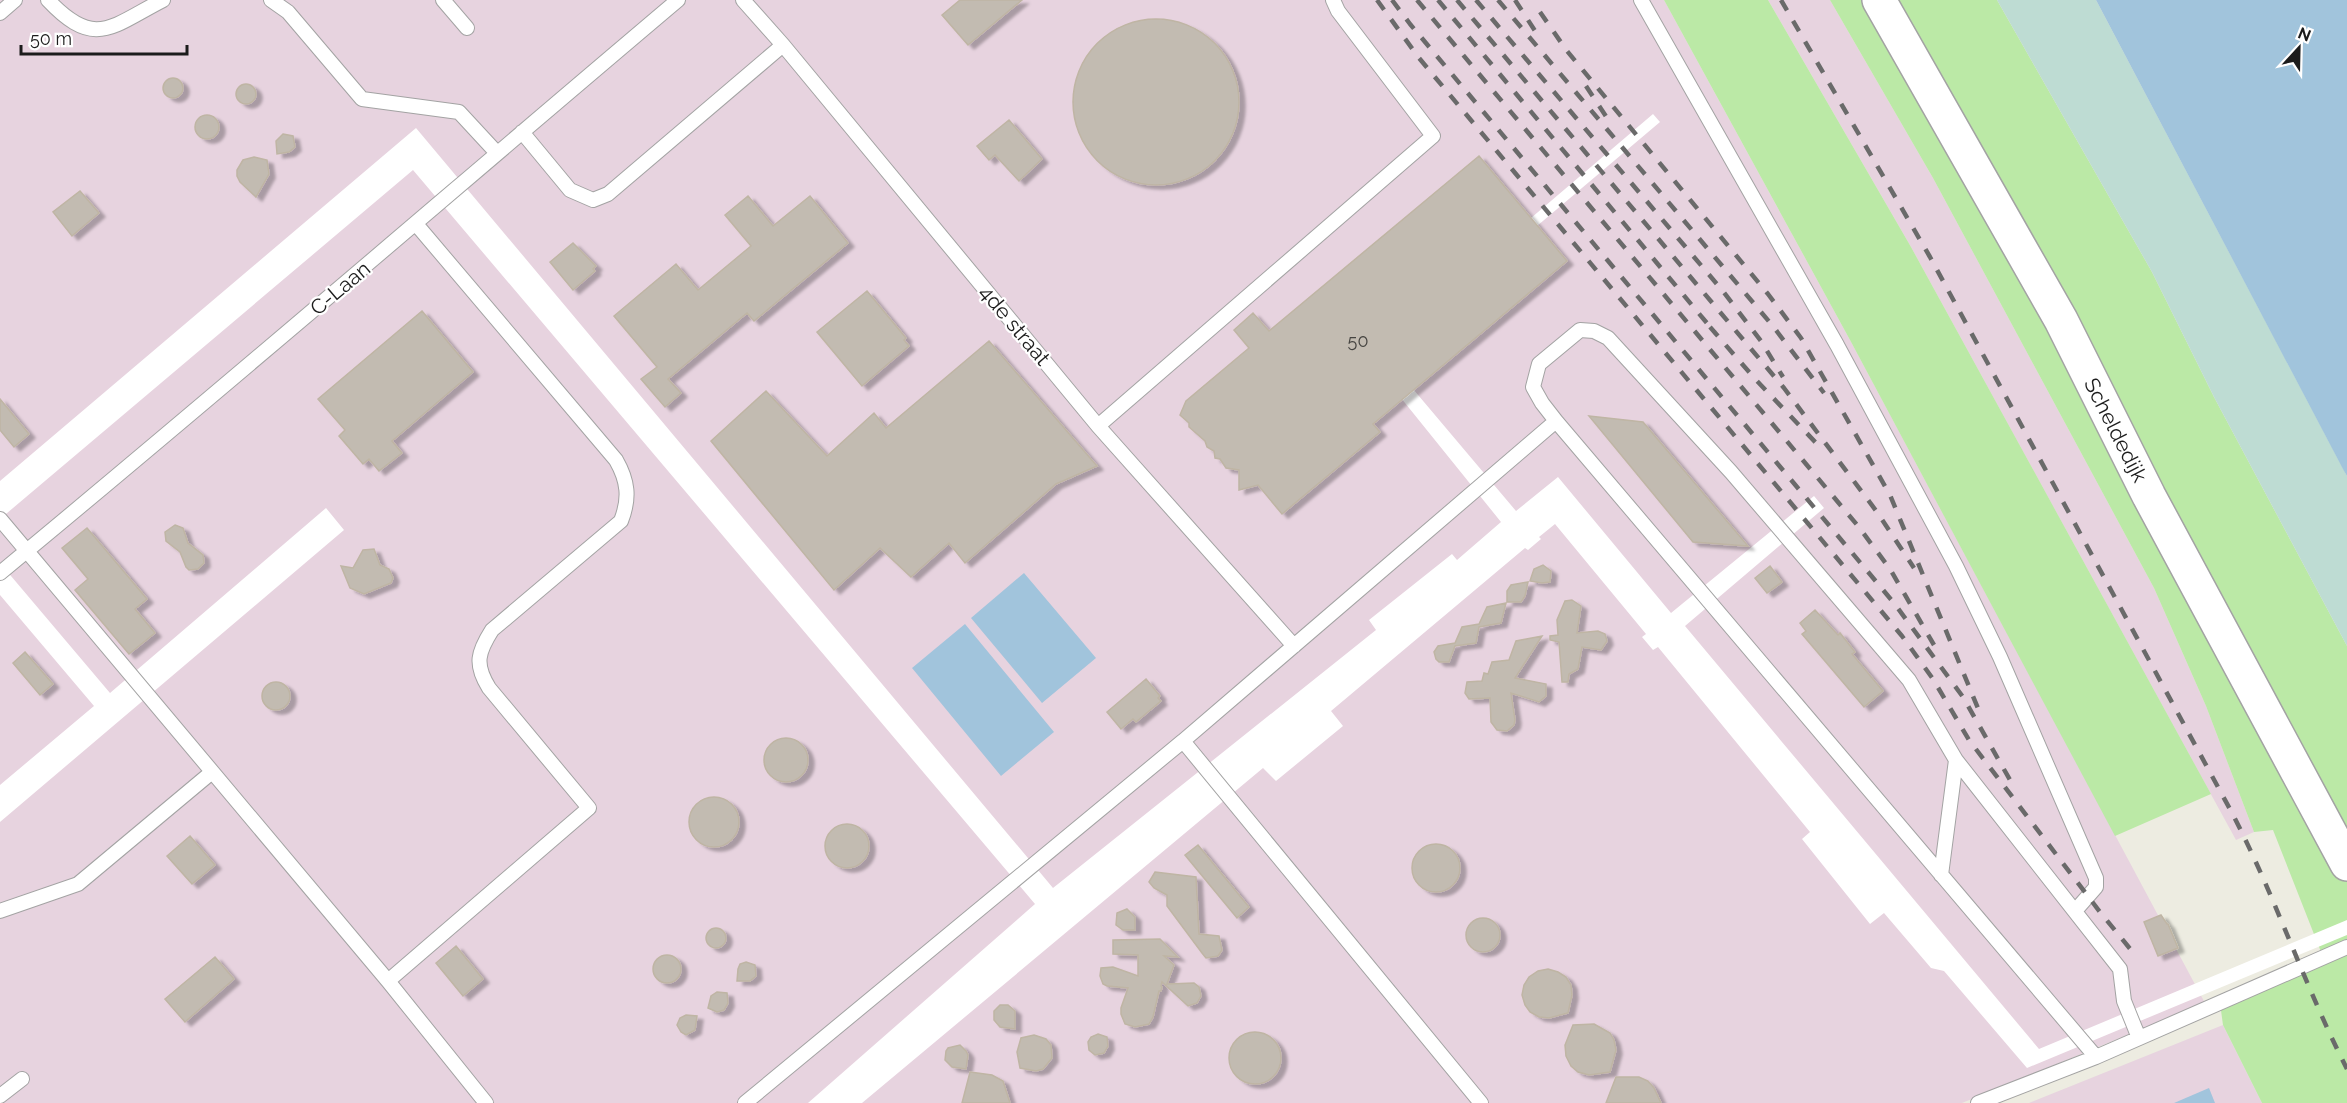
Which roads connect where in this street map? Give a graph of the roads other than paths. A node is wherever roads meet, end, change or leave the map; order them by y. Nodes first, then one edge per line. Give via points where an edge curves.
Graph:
1 (15, 0) edge
2 (48, 0) edge
3 (164, 0) edge
4 (271, 0) edge
5 (443, 0) edge
6 (678, 0) edge
7 (743, 0) edge
8 (1333, 0) edge
9 (1641, 0) edge
10 (1879, 0) edge
11 (0, 13) edge
12 (466, 28) dead end
13 (783, 45) junction
14 (522, 132) junction
15 (496, 152) junction
16 (416, 224) junction
17 (1556, 421) junction
18 (1098, 426) junction
19 (0, 519) edge
20 (27, 551) junction
21 (0, 573) edge
22 (1294, 646) junction
23 (1183, 741) junction
24 (1956, 760) junction
25 (212, 772) junction
26 (2347, 864) edge
27 (1941, 875) junction
28 (0, 911) edge
29 (2075, 911) junction
30 (2347, 947) edge
31 (388, 981) junction
32 (2139, 1038) junction
33 (2096, 1057) junction
34 (22, 1079) dead end
35 (0, 1096) edge
36 (486, 1103) edge
37 (745, 1103) edge
38 (1481, 1103) edge
39 (1978, 1103) edge

1 - 11 lane
2 - 3 lane via 79,27 97,31
4 - 15 lane via 288,12 362,99 459,112
5 - 12 lane
6 - 14 lane, C-Laan
7 - 13 lane, 4de straat
8 - 18 lane via 1433,136
9 - 29 lane via 1837,345 1995,646 2096,878 2096,887
10 - 26 street, Scheldedijk via 2061,320 2144,485
13 - 14 lane via 608,194 593,200 570,190
13 - 18 lane, 4de straat
14 - 15 lane, C-Laan
15 - 16 lane, C-Laan
16 - 20 lane, C-Laan
16 - 31 lane via 616,460 628,492 621,521 492,630 478,661 480,674 489,688 589,808
17 - 22 lane
17 - 24 lane via 1533,387 1539,364 1580,330 1608,338 1731,472 1909,680
17 - 27 lane
18 - 22 lane, 4de straat
19 - 20 lane
20 - 21 lane, C-Laan
20 - 25 lane
22 - 23 lane
23 - 37 lane
23 - 38 lane
24 - 27 lane
24 - 29 lane
25 - 28 lane via 78,884
25 - 31 lane
27 - 33 lane
29 - 32 lane via 2120,969 2124,1001
30 - 32 lane
31 - 36 lane
32 - 33 lane
33 - 39 lane
34 - 35 lane

